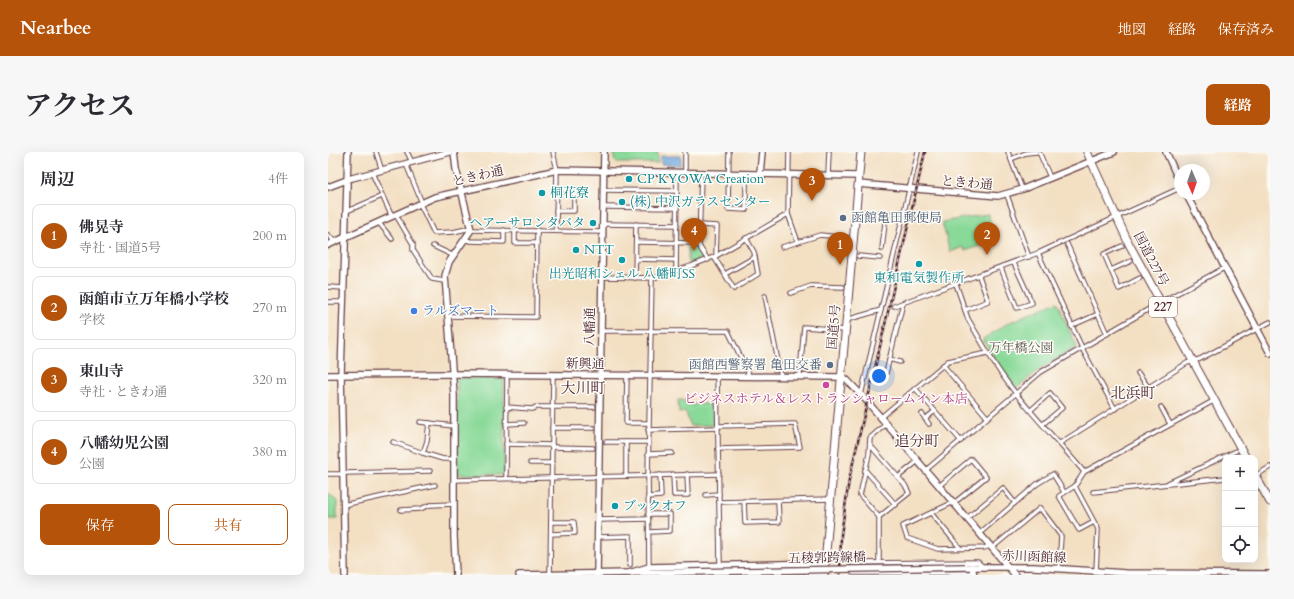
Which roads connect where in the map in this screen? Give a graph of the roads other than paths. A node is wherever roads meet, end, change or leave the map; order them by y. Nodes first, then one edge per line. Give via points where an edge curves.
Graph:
1 (348, 152) edge
2 (376, 152) edge
3 (407, 152) edge
4 (446, 152) edge
5 (454, 152) edge
6 (553, 152) edge
7 (604, 152) edge
8 (685, 152) edge
9 (729, 152) edge
10 (762, 152) edge
11 (789, 152) edge
12 (828, 152) edge
13 (861, 152) edge
14 (918, 152) edge
15 (1008, 152) edge
16 (1036, 152) edge
17 (1039, 152) edge
18 (1087, 152) edge
19 (1114, 152) edge
20 (1166, 152) edge
21 (1011, 159) junction
22 (1091, 161) junction
23 (409, 163) junction
24 (557, 170) junction
25 (604, 170) junction
26 (1174, 170) edge
27 (382, 171) junction
28 (677, 172) junction
29 (685, 172) junction
30 (701, 172) junction
31 (729, 172) junction
32 (746, 173) junction
33 (760, 173) junction
34 (372, 174) junction
35 (789, 174) junction
36 (828, 175) junction
37 (1049, 175) dead end
38 (859, 176) junction
39 (348, 180) junction
40 (858, 184) junction
41 (1021, 186) dead end
42 (328, 187) edge
43 (909, 188) junction
44 (557, 190) junction
45 (604, 190) junction
46 (461, 191) junction
47 (677, 191) junction
48 (1174, 191) edge
49 (1007, 195) junction
50 (382, 196) junction
51 (1189, 200) edge
52 (421, 204) junction
53 (604, 207) junction
54 (677, 208) junction
55 (347, 211) junction
56 (556, 211) junction
57 (862, 212) dead end
58 (788, 214) junction
59 (886, 214) junction
60 (903, 215) junction
61 (394, 216) junction
62 (1116, 218) junction
63 (379, 223) junction
64 (603, 224) junction
65 (636, 224) junction
66 (677, 225) junction
67 (700, 225) junction
68 (471, 229) junction
69 (504, 230) junction
70 (515, 230) junction
71 (537, 230) junction
72 (556, 231) junction
73 (603, 232) junction
74 (328, 235) edge
75 (346, 238) junction
76 (746, 238) junction
77 (848, 238) dead end
78 (392, 239) dead end
79 (466, 240) junction
80 (335, 242) junction
81 (636, 242) junction
82 (798, 242) junction
83 (676, 243) junction
84 (699, 243) junction
85 (537, 244) junction
86 (1067, 244) dead end
87 (328, 245) edge
88 (433, 246) dead end
89 (1122, 246) dead end
90 (782, 248) dead end
91 (882, 249) dead end
92 (1038, 254) junction
93 (454, 256) junction
94 (715, 256) junction
95 (858, 256) dead end
96 (755, 257) junction
97 (1029, 257) junction
98 (880, 258) dead end
99 (636, 259) junction
100 (676, 260) junction
101 (708, 260) junction
102 (1131, 261) dead end
103 (1014, 263) junction
104 (1226, 267) junction
105 (1001, 268) junction
106 (1111, 270) junction
107 (676, 271) junction
108 (725, 274) junction
109 (979, 276) junction
110 (602, 277) junction
111 (635, 278) junction
112 (652, 278) junction
113 (1140, 278) dead end
114 (444, 281) junction
115 (956, 284) junction
116 (328, 287) edge
117 (843, 287) dead end
118 (344, 288) junction
119 (791, 293) dead end
120 (765, 296) dead end
121 (328, 302) edge
122 (344, 302) junction
123 (1160, 302) junction
124 (903, 303) junction
125 (894, 306) dead end
126 (881, 310) junction
127 (965, 310) junction
128 (1098, 314) junction
129 (446, 316) junction
130 (846, 320) junction
131 (1270, 322) edge
132 (1072, 326) junction
133 (1258, 328) junction
134 (601, 330) junction
135 (845, 330) junction
136 (650, 331) junction
137 (1107, 334) junction
138 (1082, 348) junction
139 (1270, 352) edge
140 (988, 353) junction
141 (889, 360) junction
142 (1194, 361) junction
143 (900, 362) dead end
144 (943, 365) junction
145 (1138, 372) dead end
146 (800, 373) dead end
147 (886, 373) dead end
148 (328, 374) edge
149 (341, 374) junction
150 (452, 374) junction
151 (507, 374) junction
152 (553, 375) junction
153 (601, 376) junction
154 (626, 376) junction
155 (649, 376) junction
156 (717, 376) junction
157 (748, 376) junction
158 (781, 376) junction
159 (842, 378) junction
160 (914, 388) junction
161 (1149, 388) junction
162 (1016, 392) junction
163 (861, 395) junction
164 (1215, 400) junction
165 (506, 407) junction
166 (552, 407) junction
167 (594, 407) dead end
168 (1161, 407) dead end
169 (1115, 409) junction
170 (1031, 410) junction
171 (934, 411) junction
172 (922, 414) dead end
173 (881, 417) junction
174 (988, 417) junction
175 (925, 419) junction
176 (420, 422) dead end
177 (429, 423) junction
178 (524, 423) dead end
179 (648, 423) junction
180 (506, 424) junction
181 (886, 424) junction
182 (929, 424) dead end
183 (1043, 424) junction
184 (1170, 424) junction
185 (454, 426) junction
186 (718, 427) junction
187 (552, 428) junction
188 (594, 428) dead end
189 (648, 430) junction
190 (961, 441) junction
191 (393, 442) dead end
192 (606, 442) dead end
193 (626, 442) junction
194 (648, 442) junction
195 (1060, 443) junction
196 (506, 444) junction
197 (870, 445) junction
198 (552, 446) junction
199 (593, 448) dead end
200 (718, 449) junction
201 (1236, 450) dead end
202 (423, 452) junction
203 (648, 454) junction
204 (672, 454) dead end
205 (1226, 455) edge
206 (1244, 455) edge
207 (1222, 457) edge
208 (454, 459) junction
209 (918, 460) junction
210 (530, 463) dead end
211 (552, 463) junction
212 (1270, 467) edge
213 (865, 470) junction
214 (926, 470) junction
215 (430, 471) dead end
216 (1084, 472) junction
217 (345, 473) junction
218 (1258, 473) edge
219 (328, 474) edge
220 (673, 474) junction
221 (687, 474) junction
222 (719, 474) junction
223 (648, 475) junction
224 (660, 475) junction
225 (599, 476) junction
226 (626, 476) junction
227 (551, 477) junction
228 (898, 477) junction
229 (506, 478) junction
230 (1222, 478) edge
231 (454, 480) junction
232 (1258, 480) edge
233 (1165, 484) junction
234 (434, 485) dead end
235 (939, 486) junction
236 (1075, 486) junction
237 (1064, 492) junction
238 (1093, 492) dead end
239 (719, 494) junction
240 (706, 495) dead end
241 (648, 497) junction
242 (831, 499) junction
243 (744, 501) junction
244 (778, 501) junction
245 (719, 502) junction
246 (954, 502) junction
247 (1270, 502) edge
248 (1016, 503) junction
249 (454, 504) junction
250 (344, 505) junction
251 (896, 505) junction
252 (401, 510) dead end
253 (931, 513) junction
254 (648, 517) junction
255 (879, 517) junction
256 (967, 518) junction
257 (598, 520) junction
258 (551, 522) junction
259 (1094, 522) junction
260 (649, 532) junction
261 (551, 534) junction
262 (980, 534) junction
263 (598, 537) junction
264 (991, 547) junction
265 (960, 548) junction
266 (879, 562) junction
267 (825, 563) junction
268 (630, 565) dead end
269 (720, 565) junction
270 (649, 567) junction
271 (965, 567) joint
272 (983, 567) junction
273 (1009, 567) junction
274 (1059, 568) junction
275 (1096, 571) junction
276 (973, 572) edge
277 (629, 573) junction
278 (597, 574) edge
279 (659, 574) edge
280 (1136, 574) edge
281 (1202, 574) edge
282 (1270, 574) edge
283 (345, 575) edge
284 (456, 575) edge
285 (519, 575) edge
286 (550, 575) edge
287 (807, 575) edge
288 (824, 575) edge
289 (1015, 575) edge

1 - 39 street
2 - 27 street
3 - 23 street
4 - 23 street
5 - 46 street
6 - 24 street
7 - 25 street, 八幡通
8 - 29 street
9 - 31 street
10 - 33 street
11 - 35 street
12 - 36 street
13 - 38 highway, 国道5号
14 - 43 street
15 - 21 street
16 - 21 street
17 - 37 street
18 - 22 highway, 国道227号 / 227
19 - 22 street, ときわ通
20 - 26 street
21 - 41 street
22 - 49 street, ときわ通
22 - 62 highway, 国道227号 / 227
23 - 27 street
23 - 52 street
24 - 25 street, ときわ通
24 - 44 street
24 - 46 street, ときわ通
25 - 28 street, ときわ通
25 - 45 street, 八幡通
27 - 34 street
28 - 29 street, ときわ通
28 - 47 street
29 - 30 street, ときわ通
30 - 31 street, ときわ通
30 - 67 street
31 - 32 street, ときわ通
31 - 32 street via 728,210 746,210
32 - 33 street, ときわ通
33 - 35 street, ときわ通
34 - 39 street
34 - 50 street
35 - 36 street, ときわ通
35 - 58 street
36 - 38 street, ときわ通
38 - 40 highway, 国道5号
39 - 42 street
39 - 55 street
40 - 43 street, ときわ通
40 - 130 highway, 国道5号
43 - 49 street, ときわ通 via 989,196
43 - 60 street
44 - 56 street
44 - 56 street via 574,190 574,211
45 - 47 street
45 - 53 street, 八幡通
46 - 52 street, ときわ通 via 435,197
46 - 68 street
47 - 54 street
48 - 62 street
49 - 97 street
50 - 55 street
50 - 61 street
51 - 104 street
52 - 61 street, ときわ通
52 - 68 street via 434,233
53 - 54 street
53 - 64 street, 八幡通
54 - 66 street
55 - 75 street
56 - 72 street
57 - 59 street
58 - 76 street
58 - 82 street
59 - 60 street
59 - 91 street
60 - 126 street
61 - 63 street, ときわ通
61 - 114 street via 432,279
62 - 92 street
62 - 123 highway, 国道227号 / 227
63 - 75 street, ときわ通
63 - 78 street
64 - 65 street
64 - 73 street, 八幡通
65 - 66 street
65 - 81 street
66 - 83 street
67 - 84 street
67 - 94 street via 717,226
68 - 69 street
68 - 79 street
69 - 70 street
69 - 79 street via 504,242
70 - 71 street
70 - 85 street via 515,243
71 - 72 street
71 - 85 street
72 - 73 street
73 - 110 street, 八幡通
74 - 80 street
75 - 80 street, ときわ通
75 - 118 street
76 - 94 street
76 - 96 street
77 - 82 street via 820,235
79 - 93 street
80 - 87 street, ときわ通
81 - 83 street
81 - 99 street
82 - 90 street
83 - 84 street
83 - 100 street
84 - 101 street
85 - 129 street via 536,317
86 - 128 street
88 - 93 street
89 - 106 street via 1104,254
92 - 97 street
92 - 132 street
93 - 114 street via 449,262
94 - 101 street
94 - 108 street
95 - 98 street
96 - 108 street
96 - 108 street via 758,274 734,289
97 - 103 street
99 - 100 street
99 - 111 street
100 - 107 street
101 - 107 street
102 - 106 street
103 - 105 street
103 - 105 street via 1032,303 1017,308
104 - 123 street
104 - 133 street
105 - 109 street
106 - 113 street via 1119,289
107 - 112 street
109 - 115 street
109 - 127 street via 988,301
110 - 111 street
110 - 134 street, 八幡通
111 - 112 street
112 - 136 street
114 - 129 street
115 - 124 street
115 - 127 street
116 - 118 street
117 - 119 street via 811,286
118 - 122 street
120 - 158 street
121 - 122 street
122 - 149 street
123 - 137 street
123 - 142 highway, 国道227号 / 227
124 - 125 street
124 - 141 street
126 - 130 street
126 - 163 street
127 - 140 street
128 - 132 street
128 - 137 street
129 - 150 street
130 - 135 highway, 国道5号
131 - 133 street
132 - 138 street
133 - 139 street
133 - 142 street
134 - 136 street
134 - 153 street, 八幡通
135 - 146 street via 804,327
135 - 159 highway, 国道5号
136 - 155 street
136 - 157 street via 728,331
137 - 138 street
138 - 162 street via 1041,372
138 - 169 street
140 - 144 street via 948,361
140 - 162 street via 997,369
141 - 143 street
141 - 147 street
142 - 161 street
142 - 164 highway, 国道227号 / 227
144 - 160 street
144 - 174 street
145 - 161 street
148 - 149 street, 新興通
149 - 150 street, 新興通
149 - 217 street
150 - 151 street, 新興通
150 - 185 street
151 - 152 street, 新興通
151 - 165 street
152 - 153 street, 新興通
152 - 166 street
153 - 154 street, 新興通
153 - 225 street, 八幡通
154 - 155 street, 新興通
154 - 179 street via 626,423
155 - 156 street, 新興通
155 - 179 street
156 - 157 street, 新興通
156 - 186 street
157 - 158 street, 新興通
158 - 159 street, 新興通
159 - 163 street via 848,380
159 - 242 highway, 国道5号
160 - 171 street
160 - 173 street
161 - 169 street
162 - 170 street
162 - 174 street
163 - 173 street
164 - 184 street
164 - 206 highway, 国道227号 / 227
165 - 166 street
165 - 180 street
166 - 167 street
166 - 187 street
168 - 184 street
169 - 195 street
170 - 183 street
170 - 183 street via 1050,393 1062,408
171 - 175 street
171 - 190 street
172 - 175 street
173 - 181 street
174 - 190 street
175 - 182 street
176 - 177 street
177 - 185 street
177 - 202 street
178 - 180 street
179 - 189 street
180 - 196 street
181 - 197 street via 870,438
181 - 209 street
183 - 195 street
184 - 216 street
185 - 208 street
186 - 189 street
186 - 200 street
186 - 200 street via 795,424 800,447
187 - 188 street
187 - 198 street
189 - 194 street
190 - 214 street
191 - 202 street
192 - 193 street
193 - 194 street
193 - 226 street
194 - 203 street
195 - 216 street
196 - 198 street
196 - 229 street
197 - 213 street
197 - 228 street
198 - 199 street
198 - 211 street
200 - 222 street
201 - 205 street
202 - 208 street via 443,459
203 - 204 street
203 - 223 street
207 - 233 street
208 - 231 street
209 - 214 street
209 - 228 street
210 - 211 street
211 - 227 street
212 - 218 street
213 - 251 street
213 - 255 street via 860,495
214 - 235 street
215 - 217 street
216 - 236 street
217 - 219 street
217 - 250 street
220 - 221 street
220 - 221 street via 674,495 688,495
220 - 224 street
221 - 222 street
222 - 239 street
223 - 224 street
223 - 226 street
223 - 241 street
224 - 241 street via 661,496
225 - 226 street
225 - 227 street
225 - 257 street, 八幡通
227 - 229 street
227 - 258 street
228 - 251 street via 909,493
229 - 231 street
230 - 233 street
231 - 249 street
232 - 247 highway
233 - 238 street
234 - 250 street
235 - 246 street
235 - 246 street via 971,459 986,477
236 - 237 street
236 - 259 street
237 - 248 street via 1053,474
237 - 259 street via 1059,496 1079,530
239 - 240 street
239 - 245 street
241 - 254 street
242 - 244 street
242 - 267 highway, 国道5号
243 - 244 street
243 - 244 street via 745,523 779,522
243 - 245 street
245 - 269 street
246 - 253 street
246 - 256 street
248 - 256 street via 1003,488
248 - 262 street
249 - 252 street
249 - 284 street
250 - 283 street
251 - 255 street
253 - 265 street
253 - 265 street via 903,526 907,538 938,549
254 - 257 street
254 - 260 street
254 - 260 street via 670,514 670,531
255 - 266 street
256 - 262 street
257 - 263 street, 八幡通
258 - 261 street
258 - 261 street via 574,522 575,533
259 - 275 street via 1098,529
260 - 270 street
261 - 286 street
262 - 264 street
263 - 268 street via 630,536
263 - 278 street, 八幡通
264 - 265 street
264 - 273 street
264 - 274 street via 1040,508 1061,536
266 - 272 street via 978,562
266 - 276 street via 853,563 853,574
267 - 269 street
267 - 288 highway, 国道5号
269 - 270 street
270 - 277 street
271 - 276 street, 赤川函館線
271 - 279 street, 五稜郭跨線橋, bridge
272 - 273 street, 赤川函館線
272 - 276 street, 赤川函館線
273 - 274 street, 赤川函館線
273 - 289 street
274 - 275 street, 赤川函館線
275 - 280 street, 赤川函館線
277 - 278 street
277 - 279 street
278 - 286 street
280 - 281 street, 赤川函館線
281 - 282 street, 赤川函館線
285 - 286 street
287 - 288 street

